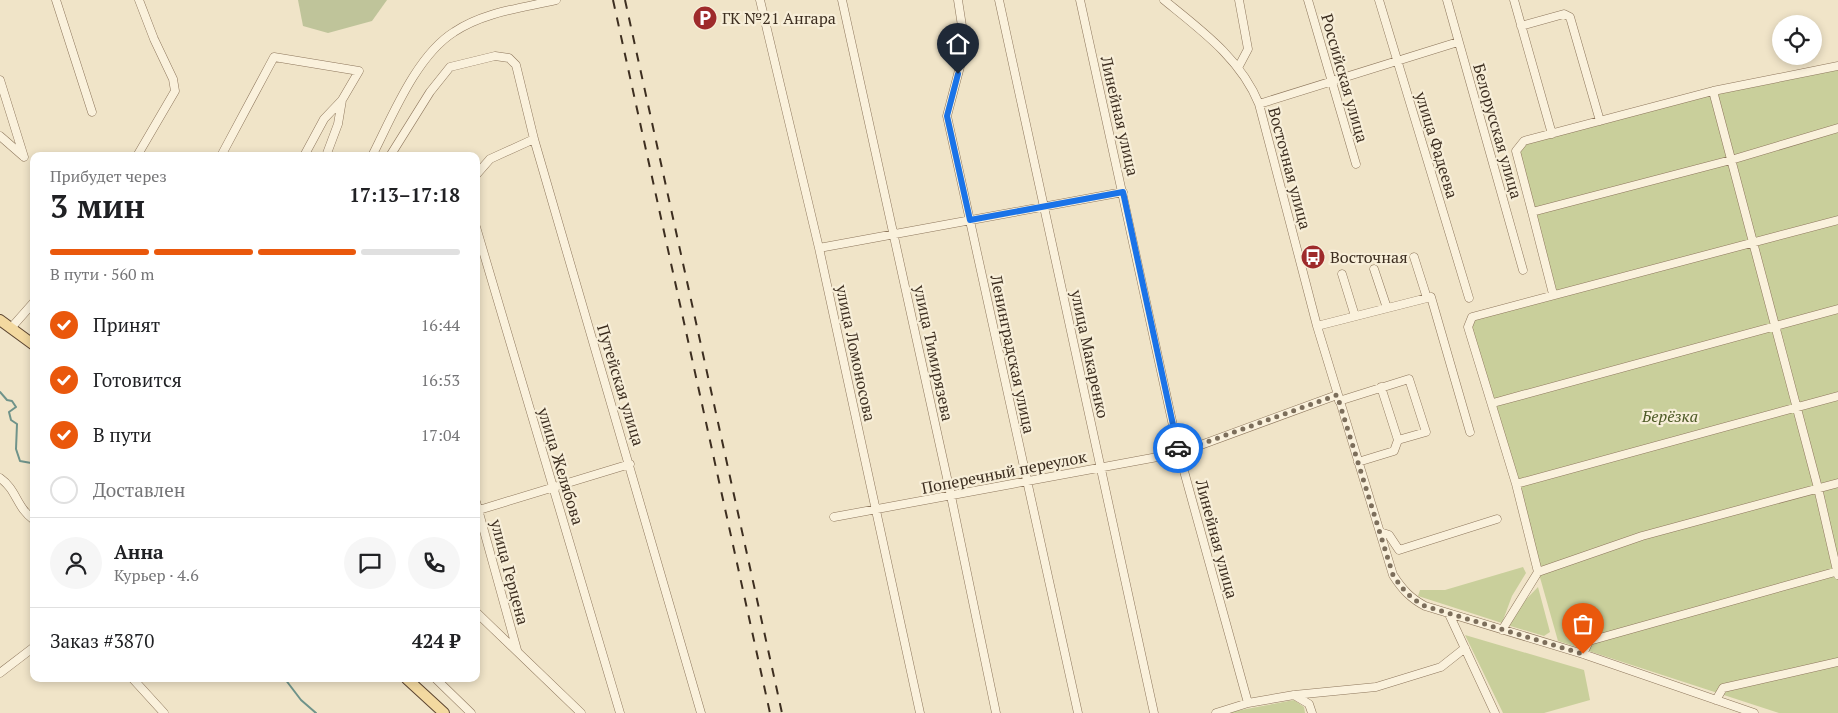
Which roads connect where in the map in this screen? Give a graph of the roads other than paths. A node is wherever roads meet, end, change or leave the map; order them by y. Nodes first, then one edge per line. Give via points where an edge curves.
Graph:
1 (56, 0) edge
2 (138, 0) edge
3 (556, 0) edge
4 (760, 0) edge
5 (842, 0) edge
6 (958, 0) edge
7 (1000, 0) edge
8 (1080, 0) edge
9 (1164, 0) edge
10 (1239, 0) edge
11 (1308, 0) edge
12 (1379, 0) edge
13 (1447, 0) edge
14 (1514, 0) edge
15 (1521, 26) junction
16 (1458, 42) junction
17 (1397, 61) junction
18 (1238, 66) junction
19 (1838, 66) edge
20 (0, 80) edge
21 (1332, 82) junction
22 (1713, 91) junction
23 (342, 100) junction
24 (1259, 104) junction
25 (92, 112) dead end
26 (1600, 121) junction
27 (1838, 128) edge
28 (1552, 134) junction
29 (0, 136) edge
30 (534, 139) junction
31 (139, 152) edge
32 (222, 152) edge
33 (306, 152) edge
34 (328, 152) edge
35 (374, 152) edge
36 (392, 152) edge
37 (1732, 160) junction
38 (1356, 164) dead end
39 (480, 170) edge
40 (1123, 192) junction
41 (1044, 206) junction
42 (1532, 212) junction
43 (970, 220) junction
44 (1838, 220) edge
45 (895, 235) junction
46 (480, 241) edge
47 (1754, 243) junction
48 (819, 248) junction
49 (1414, 257) dead end
50 (1374, 269) dead end
51 (1523, 270) dead end
52 (1342, 274) dead end
53 (1553, 294) junction
54 (1427, 298) junction
55 (1469, 298) dead end
56 (30, 307) edge
57 (1386, 308) junction
58 (1838, 309) edge
59 (1355, 316) junction
60 (0, 320) edge
61 (1317, 326) junction
62 (1775, 326) junction
63 (11, 328) junction
64 (30, 342) edge
65 (1381, 387) junction
66 (1838, 396) edge
67 (1338, 398) junction
68 (1493, 403) junction
69 (1796, 407) junction
70 (1470, 432) dead end
71 (1398, 440) junction
72 (1179, 452) junction
73 (1358, 462) junction
74 (630, 464) junction
75 (1101, 468) junction
76 (0, 478) edge
77 (1027, 482) junction
78 (1838, 483) edge
79 (1516, 484) junction
80 (553, 486) junction
81 (1818, 488) junction
82 (951, 496) junction
83 (480, 505) edge
84 (877, 509) junction
85 (480, 513) edge
86 (30, 517) edge
87 (834, 517) dead end
88 (1497, 519) dead end
89 (1380, 532) junction
90 (1538, 572) junction
91 (1838, 573) edge
92 (1449, 614) junction
93 (480, 616) edge
94 (1502, 630) junction
95 (1465, 648) junction
96 (30, 649) edge
97 (517, 650) junction
98 (1583, 654) junction
99 (1838, 662) edge
100 (0, 673) edge
101 (136, 682) edge
102 (410, 682) edge
103 (439, 682) edge
104 (1294, 696) junction
105 (1716, 700) junction
106 (1248, 703) junction
107 (164, 713) edge
108 (444, 713) edge
109 (471, 713) edge
110 (581, 713) edge
111 (620, 713) edge
112 (701, 713) edge
113 (920, 713) edge
114 (996, 713) edge
115 (1078, 713) edge
116 (1154, 713) edge
117 (1218, 713) edge
118 (1312, 713) edge
119 (1495, 713) edge
120 (1754, 713) edge

1 - 25 street
2 - 31 street via 173,79 175,91
3 - 35 street via 497,13 452,32 416,73
4 - 48 street, улица Ломоносова
5 - 45 street, улица Тимирязева
6 - 43 street, Ленинградская улица via 964,39 947,116
7 - 41 street, улица Макаренко
8 - 40 street, Линейная улица
9 - 18 street, Восточная улица
10 - 18 street via 1248,48
11 - 21 street, Российская улица
12 - 17 street, улица Фадеева
13 - 16 street, Белорусская улица
14 - 15 street
15 - 26 street via 1564,14 1570,17
15 - 28 street
16 - 17 street
16 - 51 street, Белорусская улица
17 - 21 street
17 - 55 street, улица Фадеева
18 - 24 street, Восточная улица via 1251,84
19 - 22 street
20 - 29 street via 24,157
21 - 24 street
21 - 38 street, Российская улица
22 - 26 street
22 - 37 street
23 - 32 street via 359,71 274,57
23 - 33 street via 324,119
23 - 34 street via 338,124
24 - 61 street, Восточная улица
26 - 28 street
27 - 37 street
28 - 42 street via 1524,141 1516,150
30 - 36 street, Путейская улица via 516,65 509,58 495,56 450,67 430,92
30 - 39 street via 490,159
30 - 74 street, Путейская улица
37 - 42 street
37 - 47 street
40 - 41 street
40 - 72 street, Линейная улица
41 - 43 street
41 - 75 street, улица Макаренко
42 - 53 street
43 - 45 street
43 - 77 street, Ленинградская улица
44 - 47 street
45 - 48 street
45 - 82 street, улица Тимирязева
46 - 80 street, улица Желябова
47 - 53 street
47 - 62 street
48 - 84 street, улица Ломоносова
49 - 54 street
50 - 57 street
52 - 59 street
53 - 68 street via 1472,316 1468,327
54 - 57 street
54 - 70 street via 1431,297
56 - 63 street
57 - 59 street
58 - 62 street
59 - 61 street
60 - 63 main road
61 - 67 street, Восточная улица
62 - 68 street
62 - 69 street
63 - 64 main road
65 - 67 street, Поперечный переулок
65 - 71 street
65 - 71 street, Поперечный переулок via 1409,379 1426,432
66 - 69 street
67 - 72 street, Поперечный переулок
67 - 73 street, Восточная улица
68 - 79 street
69 - 79 street
69 - 81 street
71 - 73 street via 1394,451
72 - 75 street, Поперечный переулок
72 - 106 street, Линейная улица
73 - 89 street, Восточная улица
74 - 80 street
74 - 112 street, Путейская улица
75 - 77 street, Поперечный переулок
75 - 116 street, улица Макаренко
76 - 86 street via 9,485 22,512
77 - 82 street, Поперечный переулок
77 - 115 street, Ленинградская улица
78 - 81 street
79 - 90 street
80 - 83 street
80 - 111 street, улица Желябова
81 - 90 street via 1642,536
81 - 91 street
82 - 84 street, Поперечный переулок
82 - 114 street, улица Тимирязева
84 - 87 street, Поперечный переулок
84 - 113 street, улица Ломоносова
85 - 97 street, улица Герцена
88 - 89 street via 1399,550 1389,535
89 - 92 street, Восточная улица via 1393,575 1401,588 1412,599
90 - 94 street
91 - 98 street via 1589,641
92 - 94 street, Восточная улица
92 - 95 street
93 - 97 street
94 - 98 street, Восточная улица
95 - 104 street via 1441,667 1405,680 1376,687
95 - 119 street
96 - 100 street
97 - 110 street
98 - 105 street, Восточная улица
99 - 105 street via 1723,688
101 - 107 street
102 - 108 main road
103 - 109 street
104 - 106 street
104 - 118 street via 1309,704
105 - 120 street, Восточная улица
106 - 117 street

